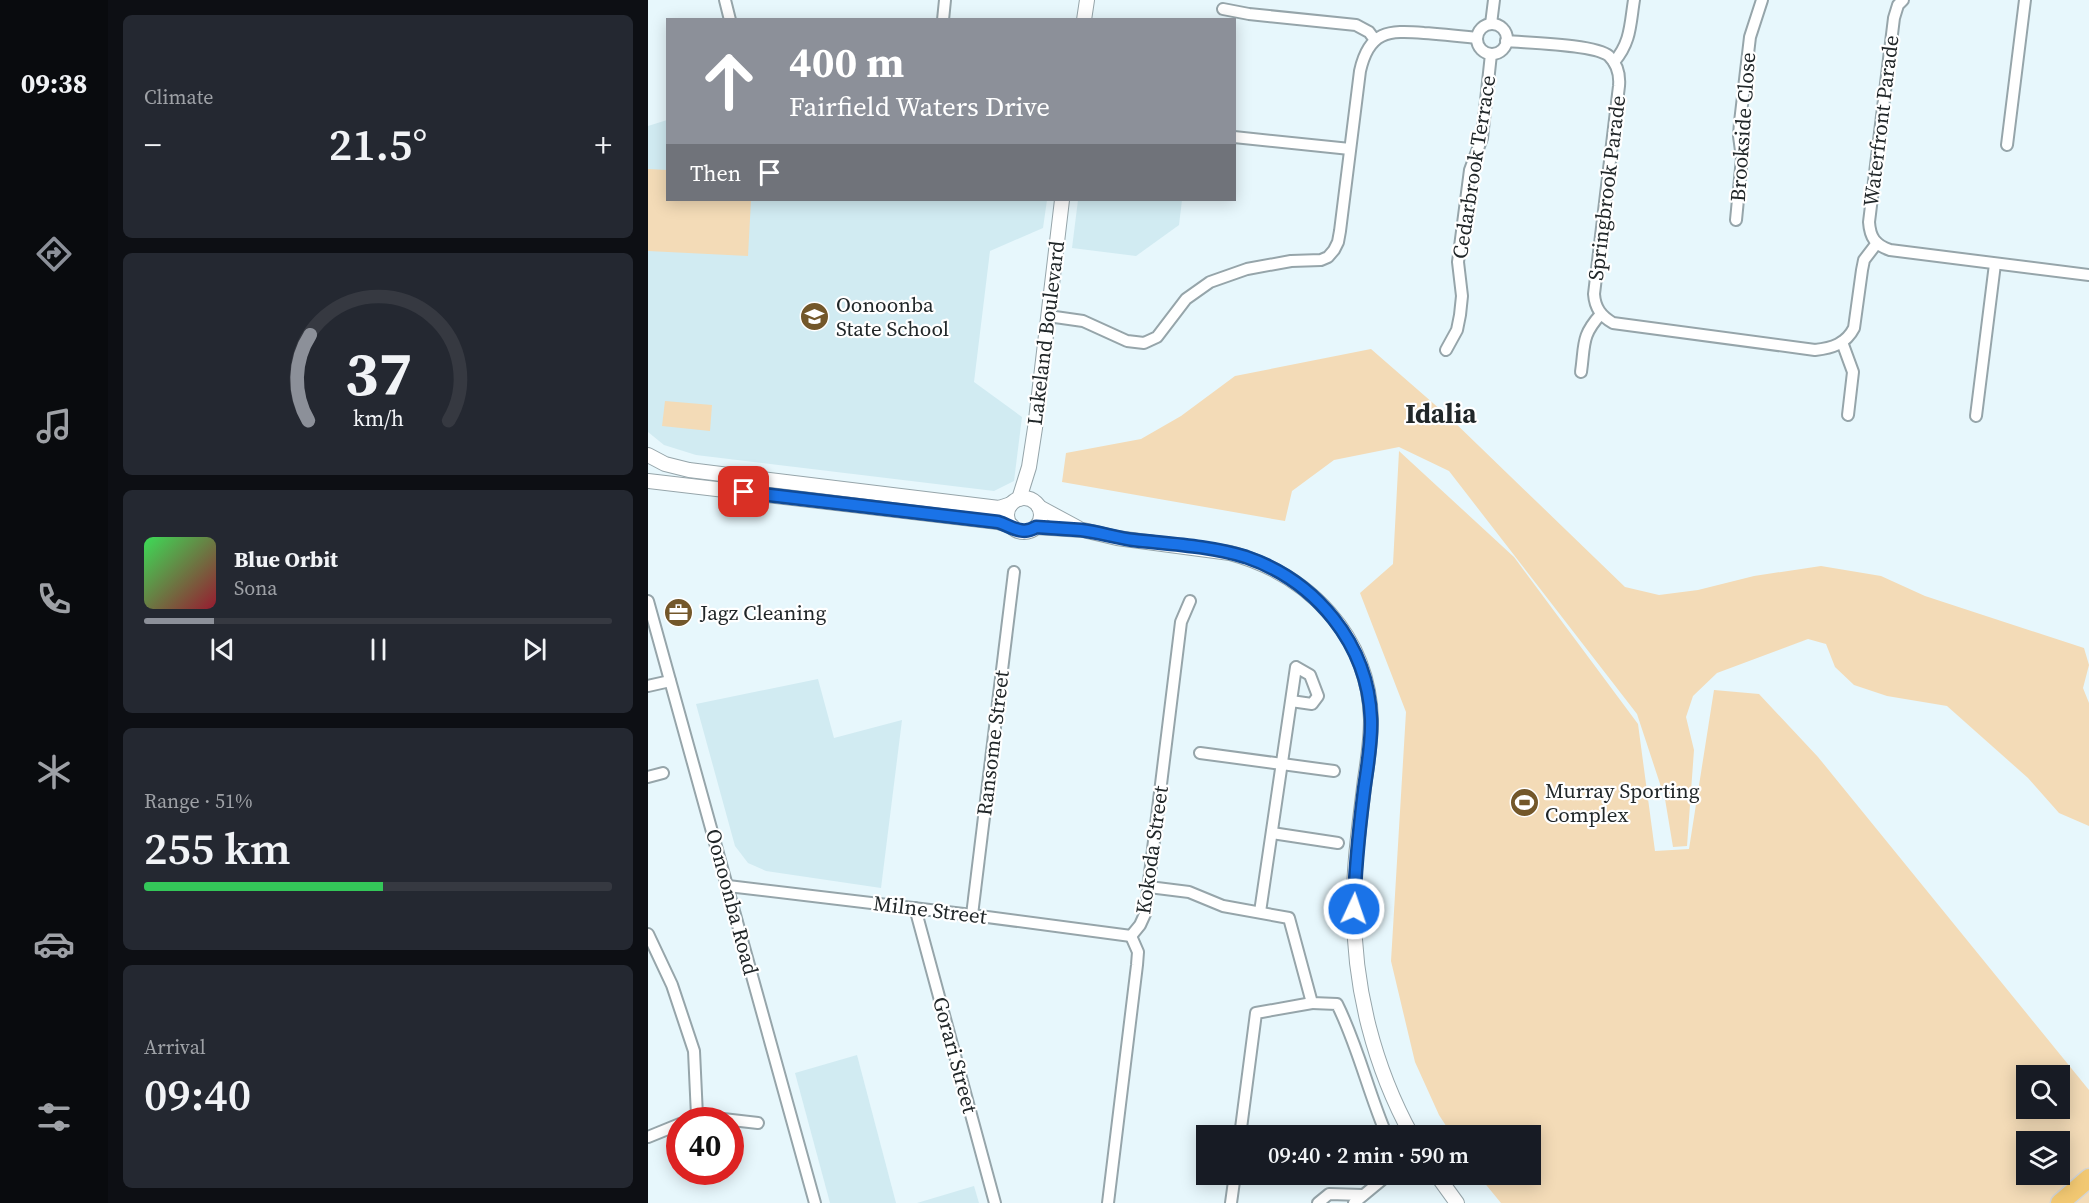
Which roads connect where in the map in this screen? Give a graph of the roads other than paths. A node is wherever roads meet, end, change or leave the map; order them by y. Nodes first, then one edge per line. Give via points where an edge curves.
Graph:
1 (725, 0) edge
2 (945, 0) edge
3 (1087, 0) edge
4 (1494, 0) edge
5 (1634, 0) edge
6 (1762, 0) edge
7 (1903, 0) edge
8 (2025, 0) edge
9 (1223, 9) dead end
10 (730, 18) edge
11 (943, 18) edge
12 (1084, 18) edge
13 (1491, 24) junction
14 (1477, 38) junction
15 (1375, 40) junction
16 (1506, 41) junction
17 (1491, 54) junction
18 (1614, 62) junction
19 (1236, 137) edge
20 (2007, 146) dead end
21 (1350, 149) junction
22 (1062, 201) edge
23 (1736, 220) dead end
24 (1877, 243) junction
25 (1995, 264) junction
26 (2089, 275) edge
27 (1601, 314) junction
28 (1048, 316) junction
29 (1842, 342) junction
30 (1446, 350) dead end
31 (1581, 372) dead end
32 (1848, 415) dead end
33 (1976, 416) dead end
34 (648, 455) edge
35 (1029, 467) junction
36 (648, 481) edge
37 (1015, 502) junction
38 (1036, 504) junction
39 (1012, 526) junction
40 (1036, 527) junction
41 (1083, 530) junction
42 (1014, 572) dead end
43 (1190, 600) dead end
44 (648, 601) edge
45 (670, 681) junction
46 (648, 686) edge
47 (1291, 701) dead end
48 (1200, 753) dead end
49 (1282, 765) junction
50 (1334, 771) dead end
51 (663, 773) dead end
52 (648, 777) edge
53 (1272, 833) junction
54 (1338, 843) dead end
55 (728, 886) junction
56 (1149, 887) junction
57 (915, 908) junction
58 (1260, 912) junction
59 (972, 915) junction
60 (648, 934) edge
61 (1131, 936) junction
62 (1312, 1003) junction
63 (692, 1107) edge
64 (744, 1122) edge
65 (758, 1123) dead end
66 (1241, 1125) edge
67 (1383, 1125) edge
68 (1407, 1125) edge
69 (666, 1130) edge
70 (648, 1137) edge
71 (2089, 1178) edge
72 (1233, 1185) edge
73 (1375, 1185) edge
74 (1444, 1185) edge
75 (1363, 1195) junction
76 (815, 1203) edge
77 (995, 1203) edge
78 (1108, 1203) edge
79 (1231, 1203) edge
80 (1318, 1203) edge
81 (1354, 1203) edge
82 (1457, 1203) edge
83 (2060, 1203) edge

1 - 10 street
2 - 11 street
3 - 12 street
4 - 13 street
5 - 18 street via 1625,49
6 - 23 street, Brookside Close via 1750,38 1741,111 1742,158
7 - 24 street, Waterfront Parade via 1894,18 1869,222
8 - 20 street
9 - 15 street via 1356,25
13 - 14 street via 1483,26
13 - 16 street via 1501,27
14 - 15 street via 1399,31
14 - 17 street via 1482,51
15 - 21 street via 1363,58
16 - 17 street via 1500,52
16 - 18 street via 1591,48
17 - 30 street, Cedarbrook Terrace via 1482,138 1470,170 1458,262 1460,315
18 - 27 street, Springbrook Parade via 1620,86 1594,294
19 - 21 street
21 - 28 street via 1338,242 1328,257 1247,269 1210,282 1186,299 1157,337 1144,343 1127,341 1083,321
22 - 28 street, Lakeland Boulevard
24 - 25 street via 1890,250
24 - 29 street via 1864,261 1854,328
25 - 26 street
25 - 33 street
27 - 29 street via 1621,326 1815,350
27 - 31 street via 1588,328
28 - 35 street, Lakeland Boulevard
29 - 32 street via 1853,372
34 - 37 street via 677,468 700,472 999,508
35 - 37 street, Lakeland Boulevard
35 - 38 street, Lakeland Boulevard
36 - 39 street
37 - 38 street via 1029,499
37 - 39 street via 1008,518
38 - 40 street via 1041,518
38 - 41 street
39 - 40 street via 1021,531
40 - 41 street
41 - 68 street via 1230,553 1267,565 1291,579 1329,611 1353,649 1363,674 1371,720 1356,859 1355,948 1371,1036
42 - 59 street, Ransome Street
43 - 56 street, Kokoda Street via 1181,622
44 - 45 street, Oonoonba Road
45 - 46 street
45 - 55 street, Oonoonba Road
47 - 49 street
48 - 49 street
49 - 50 street
49 - 53 street
51 - 52 street
53 - 54 street
53 - 58 street
55 - 57 street, Milne Street
55 - 76 street, Oonoonba Road
56 - 58 street via 1189,892 1222,906
56 - 61 street, Kokoda Street via 1144,919
57 - 59 street, Milne Street
57 - 77 street, Gorari Street
58 - 62 street via 1289,918
59 - 61 street, Milne Street
60 - 63 street via 672,985 694,1051
61 - 78 street, Kokoda Street via 1138,952 1137,964
62 - 66 street via 1256,1013
62 - 67 street via 1337,1004
64 - 65 street
69 - 70 street
71 - 83 main road
72 - 79 street
73 - 75 street
74 - 82 street
75 - 80 street via 1329,1194
75 - 81 street

